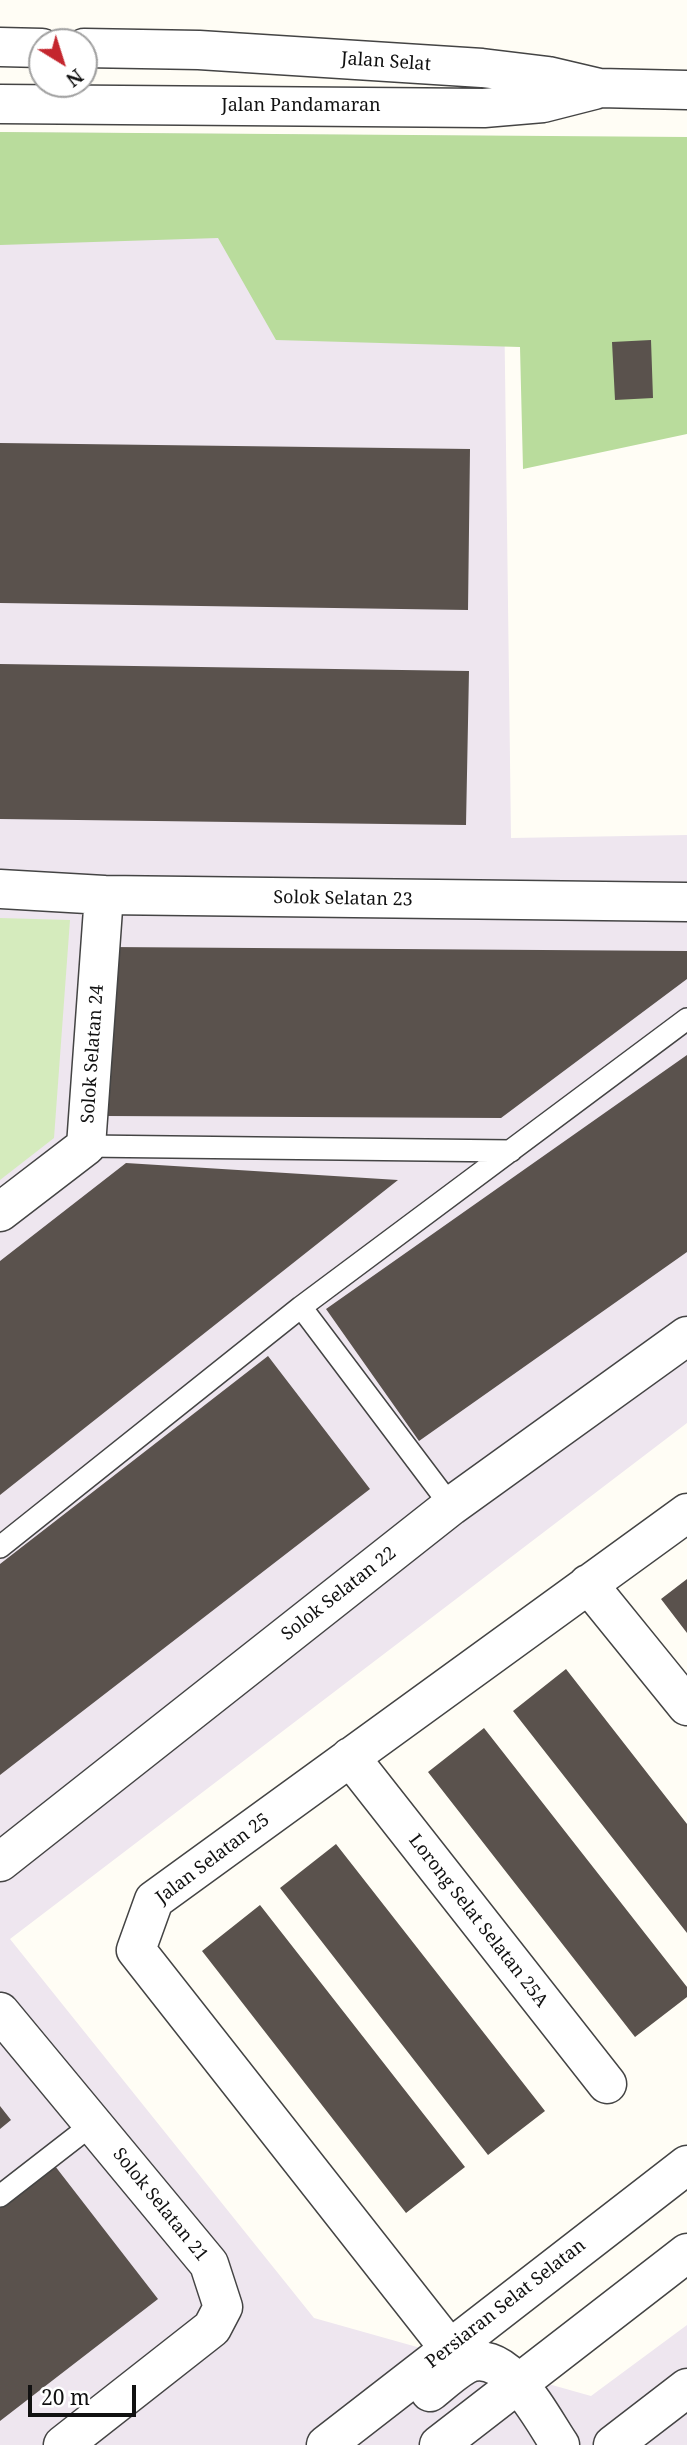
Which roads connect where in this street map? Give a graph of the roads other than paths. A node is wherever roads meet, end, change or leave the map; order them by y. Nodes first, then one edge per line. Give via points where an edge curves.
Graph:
1 (0, 47) edge
2 (28, 48) edge
3 (98, 48) edge
4 (599, 88) junction
5 (687, 90) edge
6 (0, 104) edge
7 (0, 888) edge
8 (104, 895) junction
9 (687, 902) edge
10 (687, 1019) edge
11 (86, 1146) junction
12 (511, 1151) junction
13 (0, 1212) edge
14 (301, 1307) junction
15 (687, 1336) edge
16 (451, 1506) junction
17 (687, 1513) edge
18 (0, 1548) edge
19 (588, 1584) junction
20 (687, 1706) edge
21 (350, 1757) junction
22 (0, 1862) edge
23 (0, 2012) edge
24 (607, 2084) dead end
25 (94, 2123) junction
26 (687, 2165) edge
27 (0, 2196) edge
28 (687, 2253) edge
29 (449, 2348) junction
30 (518, 2382) junction
31 (687, 2388) edge
32 (328, 2443) edge
33 (63, 2445) edge
34 (439, 2445) edge
35 (561, 2445) edge
36 (613, 2445) edge

1 - 2 street
3 - 4 street, Jalan Selat via 482,68
4 - 5 street, Jalan Selat
4 - 6 street, Jalan Pandamaran via 543,103 484,108
7 - 8 street, Solok Selatan 23
8 - 9 street, Solok Selatan 23
8 - 11 street, Solok Selatan 24
10 - 12 lane
11 - 12 lane
11 - 13 street, Solok Selatan 24
12 - 14 lane
14 - 16 lane
14 - 18 lane
15 - 16 street, Solok Selatan 22
16 - 22 street, Solok Selatan 22
17 - 19 street, Jalan Selatan 25
19 - 20 street
19 - 21 street, Jalan Selatan 25
21 - 24 street, Lorong Selat Selatan 25A
21 - 29 street, Jalan Selatan 25 via 154,1900 136,1950
23 - 25 street, Solok Selatan 21
25 - 27 lane
25 - 33 street, Solok Selatan 21 via 209,2264 223,2307 212,2328
26 - 29 street, Persiaran Selat Selatan
28 - 30 street
29 - 32 street, Persiaran Selat Selatan
30 - 32 street via 496,2364 466,2364 382,2429
30 - 34 street
30 - 35 street
31 - 36 street

